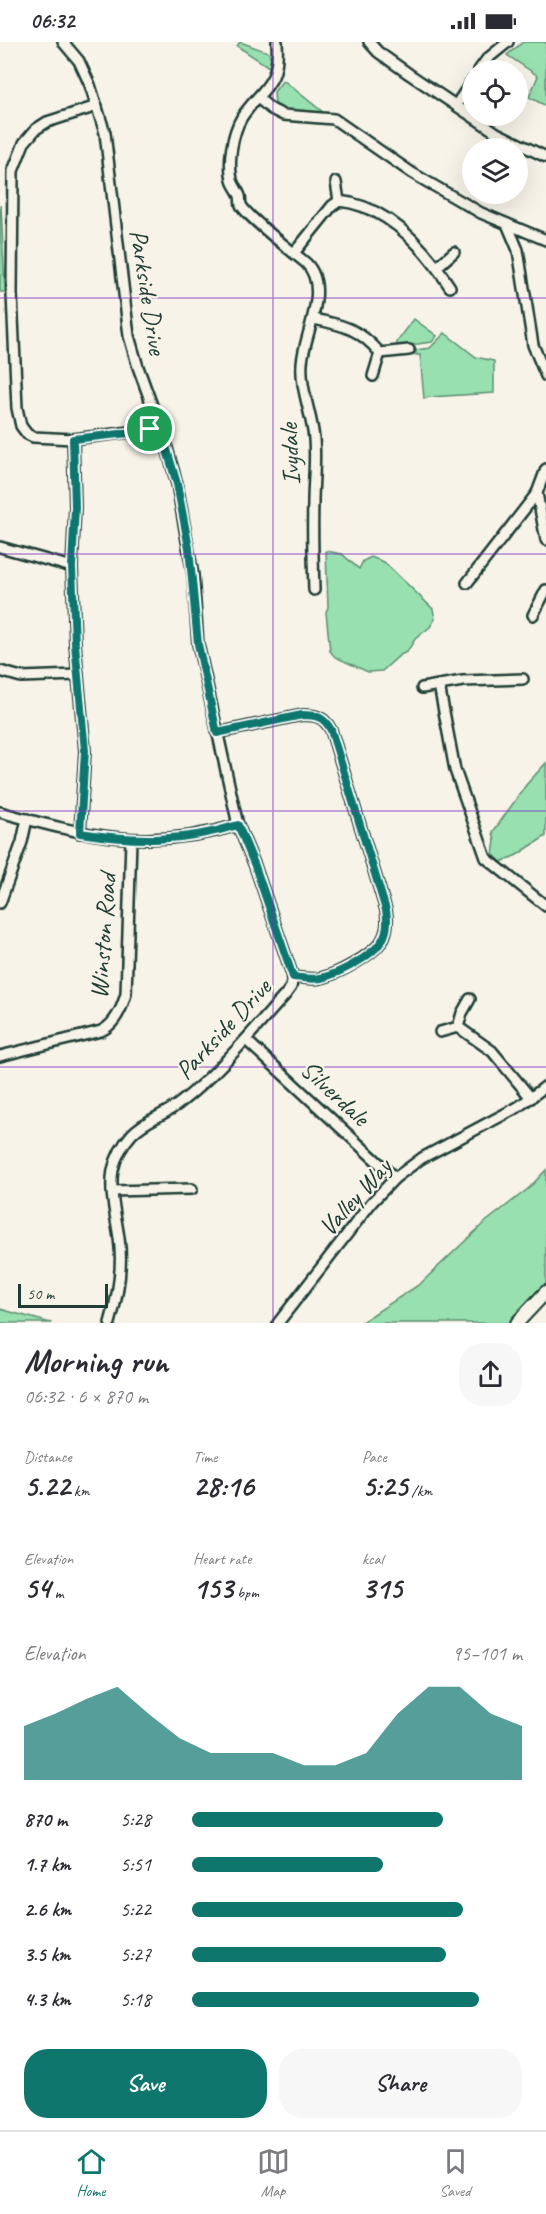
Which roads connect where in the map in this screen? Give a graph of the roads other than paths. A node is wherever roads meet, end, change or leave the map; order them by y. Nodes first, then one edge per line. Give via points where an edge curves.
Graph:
1 (63, 42) edge
2 (277, 42) edge
3 (369, 42) edge
4 (508, 42) edge
5 (486, 60) edge
6 (462, 96) edge
7 (258, 98) junction
8 (456, 105) junction
9 (97, 106) junction
10 (546, 157) edge
11 (336, 182) dead end
12 (339, 201) junction
13 (507, 224) junction
14 (546, 240) edge
15 (454, 252) dead end
16 (294, 253) junction
17 (437, 267) junction
18 (450, 287) dead end
19 (314, 319) junction
20 (409, 350) dead end
21 (380, 353) junction
22 (373, 375) dead end
23 (546, 376) edge
24 (160, 426) junction
25 (73, 439) junction
26 (546, 469) edge
27 (537, 493) junction
28 (546, 540) edge
29 (0, 547) edge
30 (72, 567) junction
31 (467, 583) dead end
32 (314, 590) dead end
33 (546, 590) edge
34 (534, 615) dead end
35 (0, 671) edge
36 (78, 675) junction
37 (523, 679) dead end
38 (439, 685) junction
39 (422, 688) dead end
40 (217, 733) junction
41 (0, 812) edge
42 (27, 819) junction
43 (238, 825) junction
44 (80, 833) junction
45 (130, 840) junction
46 (0, 903) edge
47 (546, 906) edge
48 (293, 977) junction
49 (470, 999) dead end
50 (458, 1027) junction
51 (440, 1032) dead end
52 (246, 1040) junction
53 (0, 1056) edge
54 (546, 1086) edge
55 (531, 1098) junction
56 (395, 1178) junction
57 (192, 1189) dead end
58 (112, 1191) junction
59 (546, 1292) edge
60 (110, 1323) edge
61 (278, 1323) edge
62 (517, 1323) edge

1 - 9 street, Parkside Drive via 79,61
2 - 7 street, Ivydale via 276,72
3 - 8 street
4 - 5 street
6 - 8 street
7 - 13 street via 283,115 334,119 412,173
7 - 16 street, Ivydale via 234,135 232,182 241,204 252,217
8 - 10 street via 497,133
9 - 24 street, Parkside Drive via 105,133 129,336
9 - 25 street via 36,129 24,143 13,171 12,294 21,426 33,437
11 - 12 street
12 - 16 street
12 - 17 street via 361,206 388,221 418,245
13 - 14 street
13 - 23 street via 518,250 533,345
15 - 17 street
16 - 19 street, Ivydale via 313,271
17 - 18 street
19 - 21 street via 351,328
19 - 32 street, Ivydale via 301,373 314,440
20 - 21 street
21 - 22 street
24 - 25 street
24 - 40 street, Parkside Drive via 177,484 189,548 198,644
25 - 30 street
26 - 27 street
27 - 28 street
27 - 31 street
29 - 30 street
30 - 36 street
33 - 34 street
35 - 36 street via 21,677
36 - 44 street via 85,751
37 - 38 street
38 - 39 street
38 - 47 street via 455,770 486,858
40 - 43 street, Parkside Drive
40 - 48 street via 302,715 322,718 331,730 386,910 387,929 380,944 350,967 314,980
41 - 42 street
42 - 44 street
42 - 46 street
43 - 45 street via 207,835
43 - 48 street, Parkside Drive
44 - 45 street
45 - 53 street, Winston Road via 126,994 122,1008 107,1028
48 - 52 street, Parkside Drive via 286,994
49 - 50 street
50 - 51 street
50 - 55 street via 492,1051
52 - 56 street, Silverdale
52 - 58 street, Parkside Drive via 183,1101 141,1125 130,1136 117,1156
54 - 55 street, Valley Way
55 - 56 street, Valley Way via 422,1158
56 - 61 street, Valley Way
57 - 58 street
58 - 60 street, Parkside Drive via 120,1241 120,1272
59 - 62 street

